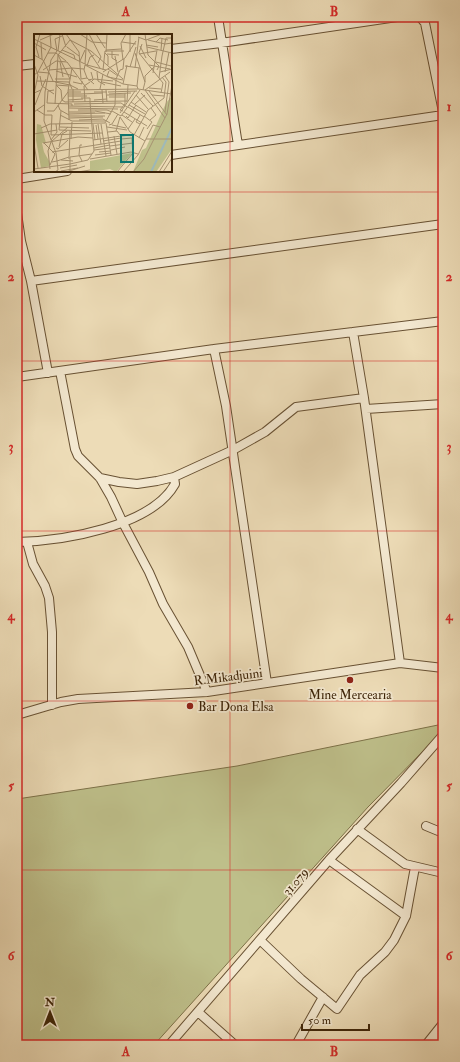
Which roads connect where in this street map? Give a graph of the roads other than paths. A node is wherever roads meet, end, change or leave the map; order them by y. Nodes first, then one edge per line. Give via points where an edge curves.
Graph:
1 (218, 17) edge
2 (397, 17) edge
3 (420, 17) edge
4 (221, 43) junction
5 (172, 49) edge
6 (34, 64) edge
7 (17, 66) edge
8 (443, 114) edge
9 (238, 145) junction
10 (172, 155) edge
11 (61, 172) edge
12 (17, 179) edge
13 (17, 213) edge
14 (443, 224) edge
15 (19, 241) edge
16 (31, 280) junction
17 (443, 321) edge
18 (353, 332) junction
19 (214, 349) junction
20 (60, 371) junction
21 (48, 373) junction
22 (17, 378) edge
23 (364, 398) junction
24 (443, 404) edge
25 (366, 410) junction
26 (233, 450) junction
27 (174, 477) junction
28 (100, 478) junction
29 (123, 523) junction
30 (17, 542) edge
31 (27, 542) junction
32 (400, 663) junction
33 (443, 668) edge
34 (267, 683) junction
35 (207, 692) junction
36 (52, 705) junction
37 (17, 715) edge
38 (443, 735) edge
39 (426, 826) dead end
40 (357, 829) junction
41 (443, 833) edge
42 (329, 860) junction
43 (415, 867) junction
44 (443, 873) edge
45 (406, 916) junction
46 (260, 940) junction
47 (323, 997) junction
48 (198, 1012) junction
49 (443, 1025) edge
50 (173, 1043) edge
51 (235, 1045) edge
52 (296, 1045) edge
53 (427, 1045) edge

1 - 4 street
2 - 4 street
3 - 8 street via 425,23
4 - 5 street
4 - 9 street
6 - 7 street
8 - 9 street
9 - 10 street
11 - 12 street
13 - 15 street
14 - 16 street
15 - 16 street
16 - 21 street
17 - 18 street
18 - 19 street
18 - 23 street
19 - 20 street
19 - 26 street
20 - 21 street
20 - 28 street via 75,449 83,462
21 - 22 street
23 - 25 street
23 - 26 street via 296,407 265,432
24 - 25 street
25 - 32 street
26 - 27 street
26 - 34 street
27 - 28 street via 137,484
27 - 29 street via 175,484 165,497 147,511
28 - 29 street
29 - 31 street via 66,538
29 - 35 street via 163,604 188,647
30 - 31 street
31 - 36 street via 33,564 49,598 52,632
32 - 33 street, R.Mikadjuini
32 - 34 street, R.Mikadjuini
34 - 35 street, R.Mikadjuini
35 - 36 street, R.Mikadjuini via 78,699
36 - 37 street, R.Mikadjuini
38 - 40 street, 31.079
39 - 41 street
40 - 42 street, 31.079
40 - 43 street via 399,860
42 - 45 street
42 - 46 street, 31.079
43 - 44 street
43 - 45 street
45 - 47 street via 394,940 360,975 337,1009
46 - 47 street
46 - 48 street, 31.079
47 - 52 street
48 - 50 street, 31.079
48 - 51 street
49 - 53 street

